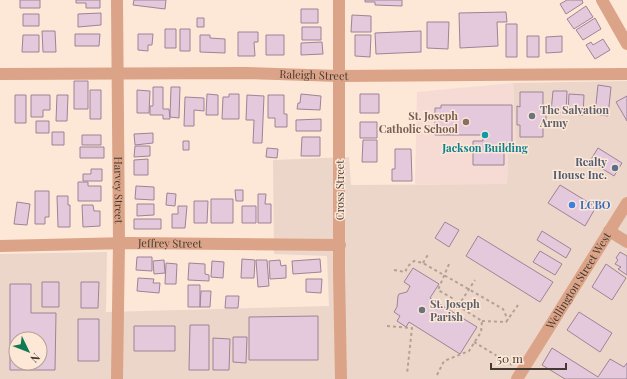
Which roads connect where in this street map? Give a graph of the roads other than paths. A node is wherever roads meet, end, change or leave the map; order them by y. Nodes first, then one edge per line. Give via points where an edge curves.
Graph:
1 (117, 0) edge
2 (339, 0) edge
3 (602, 0) edge
4 (627, 44) edge
5 (0, 74) edge
6 (118, 74) junction
7 (627, 74) edge
8 (339, 76) junction
9 (627, 203) edge
10 (609, 231) junction
11 (627, 242) edge
12 (119, 243) junction
13 (340, 245) junction
14 (0, 246) edge
15 (117, 379) edge
16 (342, 379) edge
17 (517, 379) edge

1 - 6 street, Harvey Street
2 - 8 street, Cross Street
3 - 4 street
5 - 6 street, Raleigh Street
6 - 8 street, Raleigh Street via 245,73
6 - 12 street, Harvey Street
7 - 8 street, Raleigh Street
8 - 13 street, Cross Street
9 - 10 street, Wellington Street West
10 - 11 street
10 - 17 street, Wellington Street West
12 - 13 street, Jeffrey Street
12 - 14 street, Jeffrey Street
12 - 15 street, Harvey Street
13 - 16 street, Cross Street

